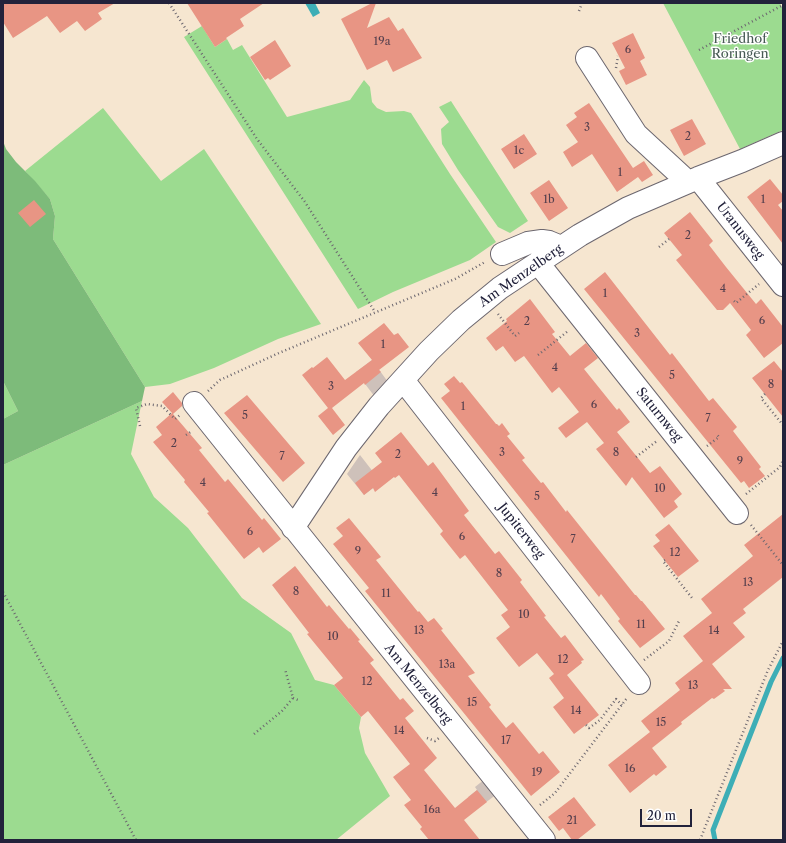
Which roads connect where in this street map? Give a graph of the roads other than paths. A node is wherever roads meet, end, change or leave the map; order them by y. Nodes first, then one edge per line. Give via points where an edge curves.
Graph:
1 (587, 58) dead end
2 (783, 143) edge
3 (693, 180) junction
4 (561, 247) junction
5 (502, 254) road end
6 (538, 263) junction
7 (778, 278) edge
8 (403, 380) junction
9 (194, 403) road end
10 (734, 509) road end
11 (293, 528) junction
12 (634, 677) road end
13 (544, 840) edge

1 - 3 street, Uranusweg via 636,134
2 - 3 street, Am Menzelberg
3 - 4 street, Am Menzelberg via 628,208
3 - 7 street, Uranusweg
4 - 5 street via 542,241 528,243
4 - 6 street, Am Menzelberg
6 - 8 street, Am Menzelberg via 500,288 461,320
6 - 10 street, Saturnweg
8 - 11 street, Am Menzelberg via 346,448
8 - 12 street, Jupiterweg
9 - 11 street, Am Menzelberg
11 - 13 street, Am Menzelberg

